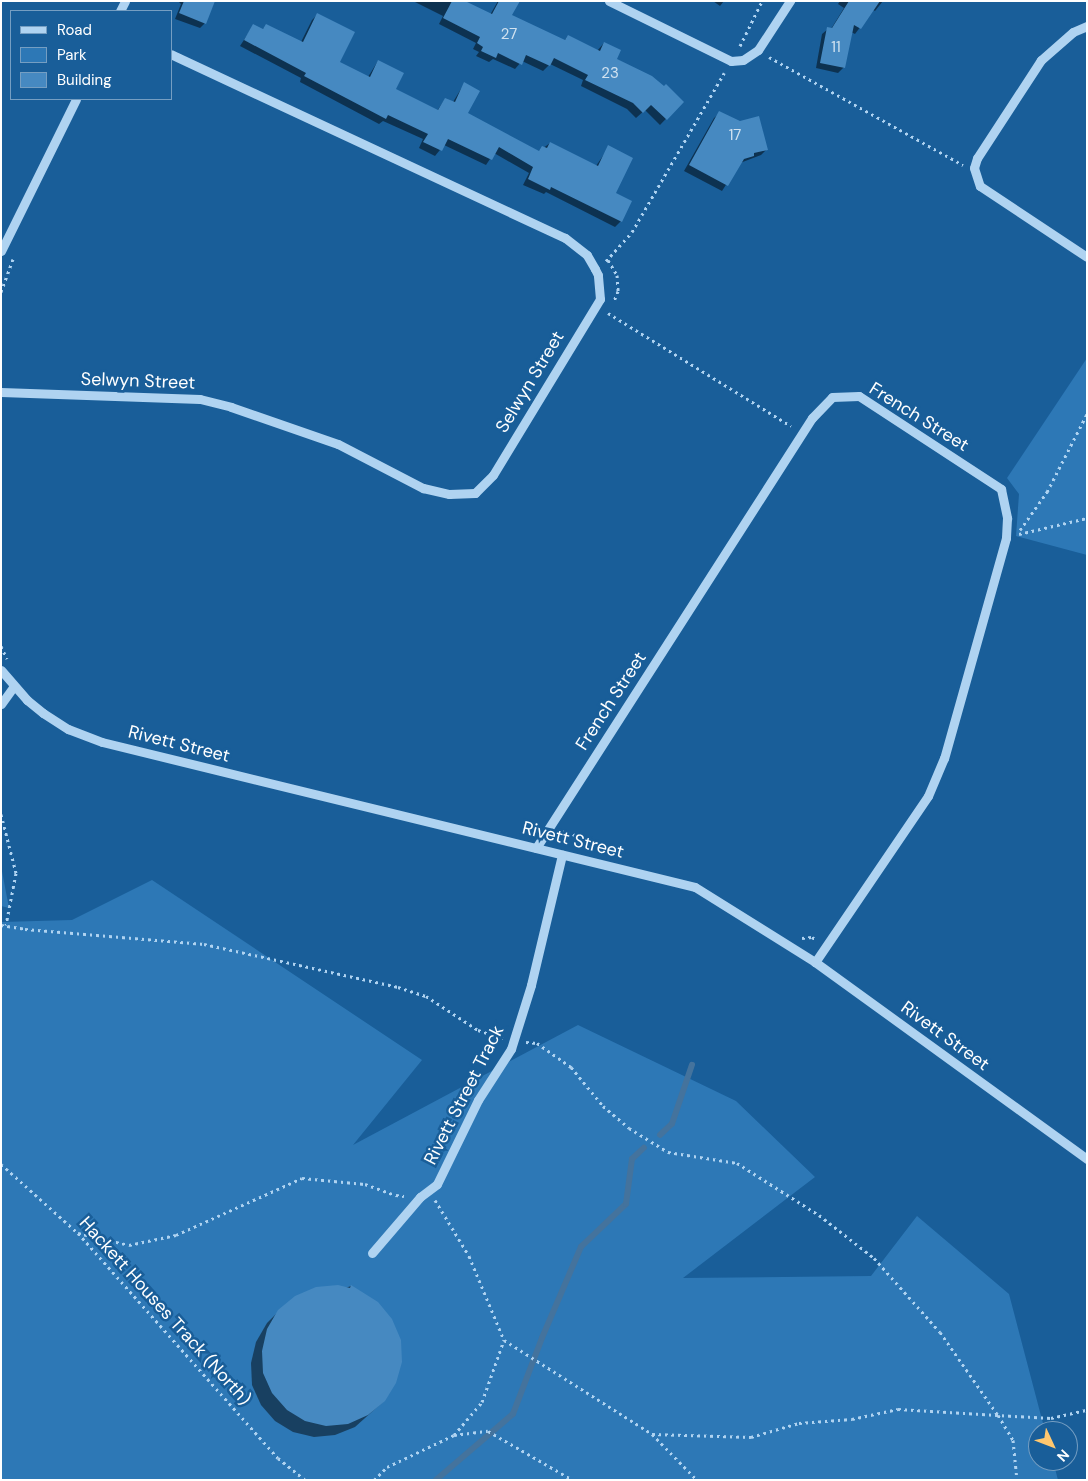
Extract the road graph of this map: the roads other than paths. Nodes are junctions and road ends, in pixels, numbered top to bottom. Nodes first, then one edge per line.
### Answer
1 (609, 1) edge
2 (790, 1) edge
3 (1087, 26) edge
4 (172, 54) edge
5 (75, 100) edge
6 (5, 231) edge
7 (1, 251) edge
8 (1087, 257) edge
9 (1, 392) edge
10 (1, 670) edge
11 (14, 686) junction
12 (1, 704) edge
13 (536, 848) junction
14 (562, 855) junction
15 (815, 962) junction
16 (1087, 1159) edge
17 (372, 1253) dead end

1 - 2 street
3 - 8 street
4 - 9 street, Selwyn Street
5 - 6 street
6 - 7 street
10 - 11 street, Rivett Street
11 - 12 street
11 - 13 street, Rivett Street
13 - 14 street, Rivett Street
13 - 15 street, French Street
14 - 15 street, Rivett Street
14 - 17 street, Rivett Street Track
15 - 16 street, Rivett Street

